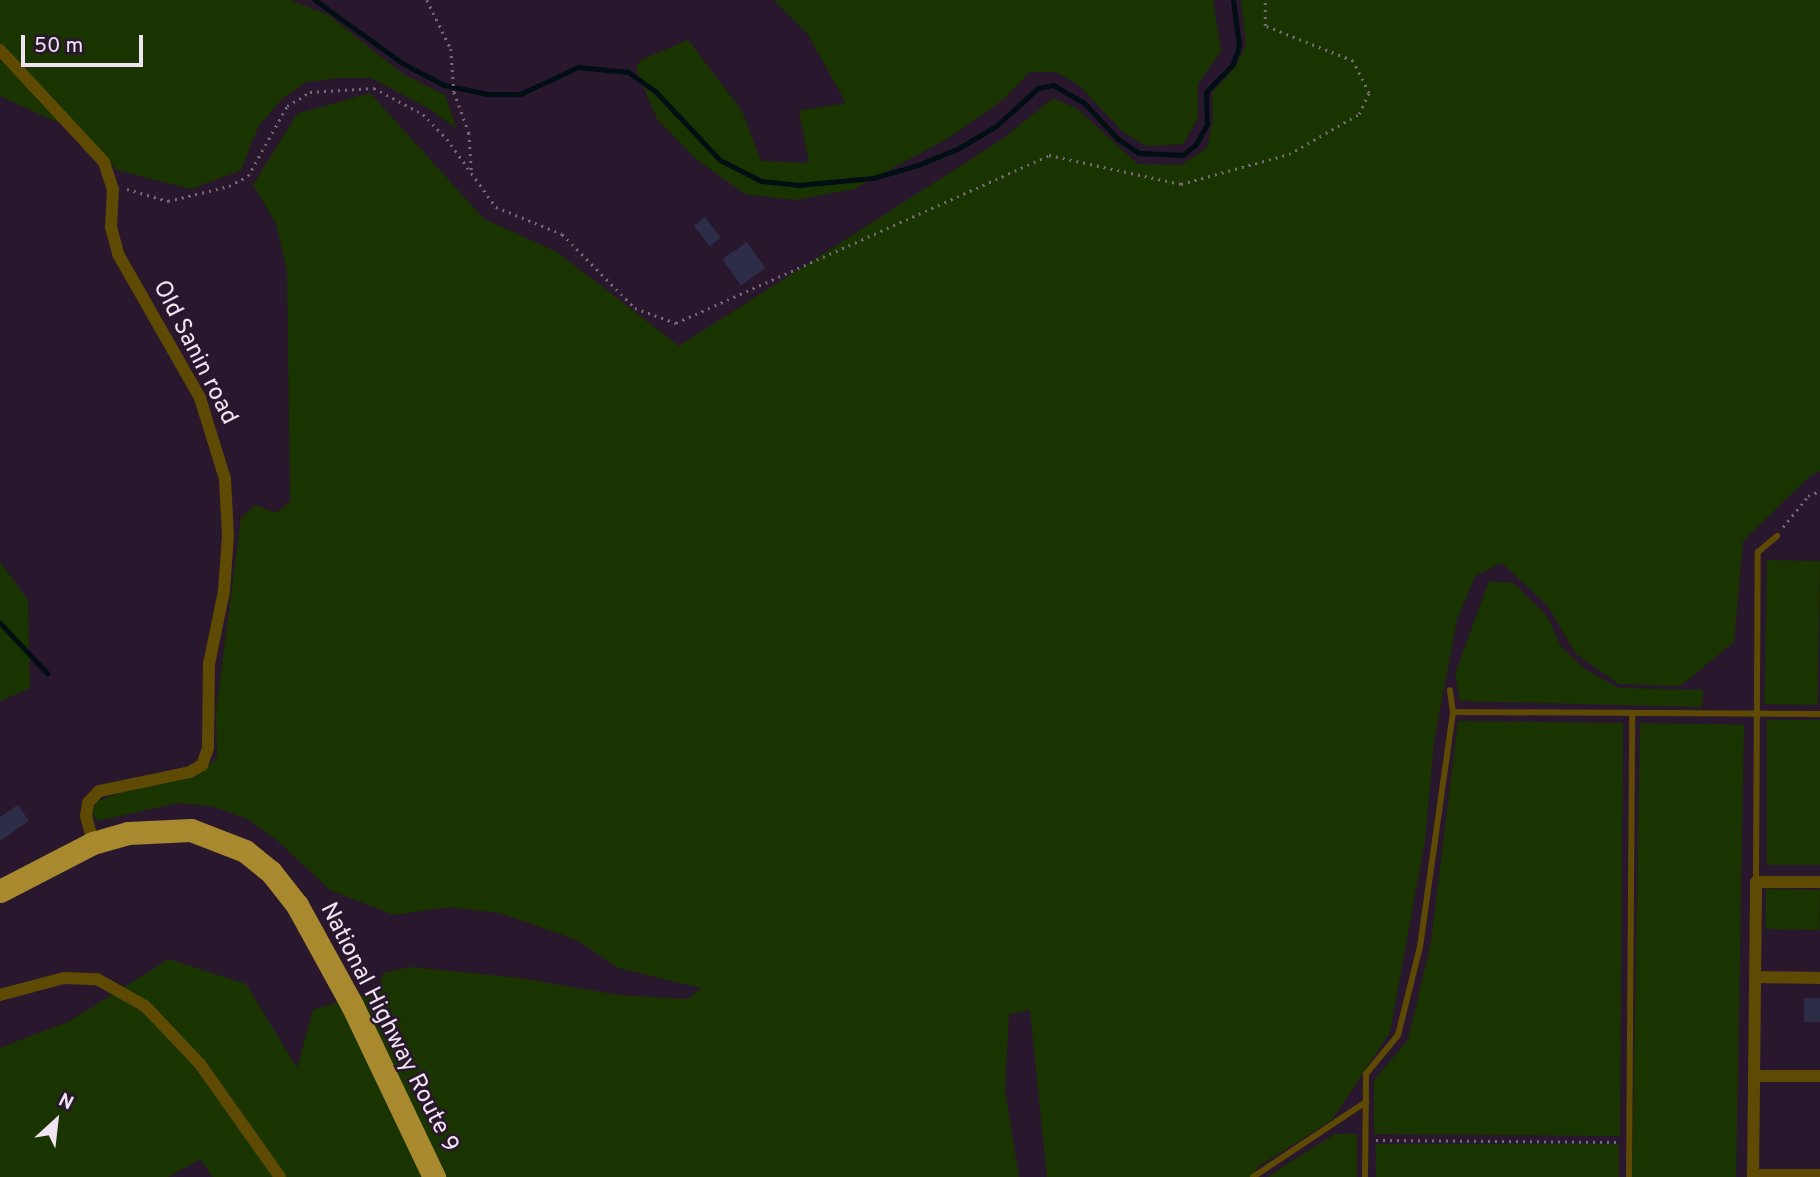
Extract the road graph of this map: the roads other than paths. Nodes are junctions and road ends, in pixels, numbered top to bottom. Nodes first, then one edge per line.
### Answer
1 (0, 50) edge
2 (1777, 536) road end
3 (1450, 690) dead end
4 (1453, 712) junction
5 (1632, 713) junction
6 (1757, 713) junction
7 (1820, 714) edge
8 (93, 844) junction
9 (1756, 882) junction
10 (1820, 882) edge
11 (0, 891) edge
12 (1755, 977) junction
13 (1820, 978) edge
14 (0, 995) edge
15 (1754, 1076) junction
16 (1820, 1076) edge
17 (1366, 1102) junction
18 (1820, 1175) edge
19 (1753, 1176) edge
20 (280, 1177) edge
21 (434, 1177) edge
22 (1253, 1177) edge
23 (1365, 1177) edge
24 (1629, 1177) edge

1 - 8 street, Old Sanin road
2 - 6 lane
3 - 4 lane
4 - 5 lane
4 - 17 lane
5 - 6 lane
5 - 24 lane
6 - 7 lane
6 - 9 lane
8 - 11 highway, National Highway Route 9
8 - 21 highway, National Highway Route 9
9 - 10 street
9 - 12 street
12 - 13 street
12 - 15 street
14 - 20 street
15 - 16 street
15 - 19 street
17 - 22 lane
17 - 23 lane
18 - 19 street

